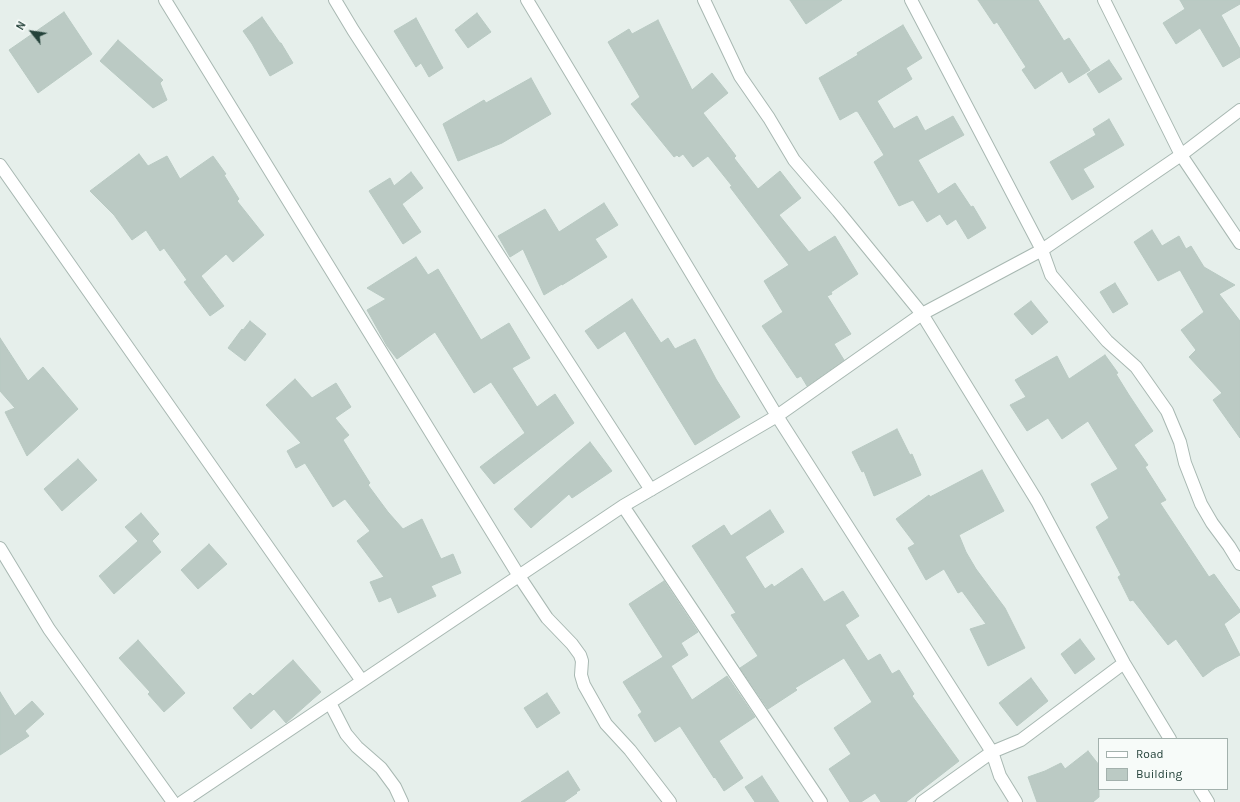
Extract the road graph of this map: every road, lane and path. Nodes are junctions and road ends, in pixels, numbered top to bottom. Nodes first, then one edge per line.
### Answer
1 (165, 0) edge
2 (335, 0) edge
3 (527, 0) edge
4 (704, 0) edge
5 (911, 0) edge
6 (1104, 0) edge
7 (1240, 110) edge
8 (1181, 155) junction
9 (0, 165) edge
10 (1240, 243) edge
11 (1042, 250) junction
12 (922, 314) junction
13 (777, 416) junction
14 (651, 490) junction
15 (623, 506) junction
16 (0, 548) edge
17 (1240, 564) edge
18 (519, 576) junction
19 (1124, 663) junction
20 (362, 681) junction
21 (330, 703) junction
22 (1169, 738) edge
23 (992, 752) junction
24 (1201, 790) edge
25 (173, 802) edge
26 (182, 802) edge
27 (402, 802) edge
28 (670, 802) edge
29 (821, 802) edge
30 (922, 802) edge
31 (1016, 802) edge
32 (1208, 802) edge

1 - 18 street
2 - 14 street
3 - 13 street
4 - 12 street
5 - 11 street
6 - 8 street
7 - 8 street
8 - 10 street
8 - 11 street
9 - 20 street
11 - 12 street
11 - 17 street
12 - 13 street
12 - 19 street
13 - 14 street
13 - 23 street
14 - 15 street
15 - 18 street
15 - 29 street
16 - 25 street
18 - 20 street
18 - 28 street
19 - 22 street
19 - 23 street
20 - 21 street
21 - 26 street
21 - 27 street
23 - 30 street
23 - 31 street
24 - 32 street

